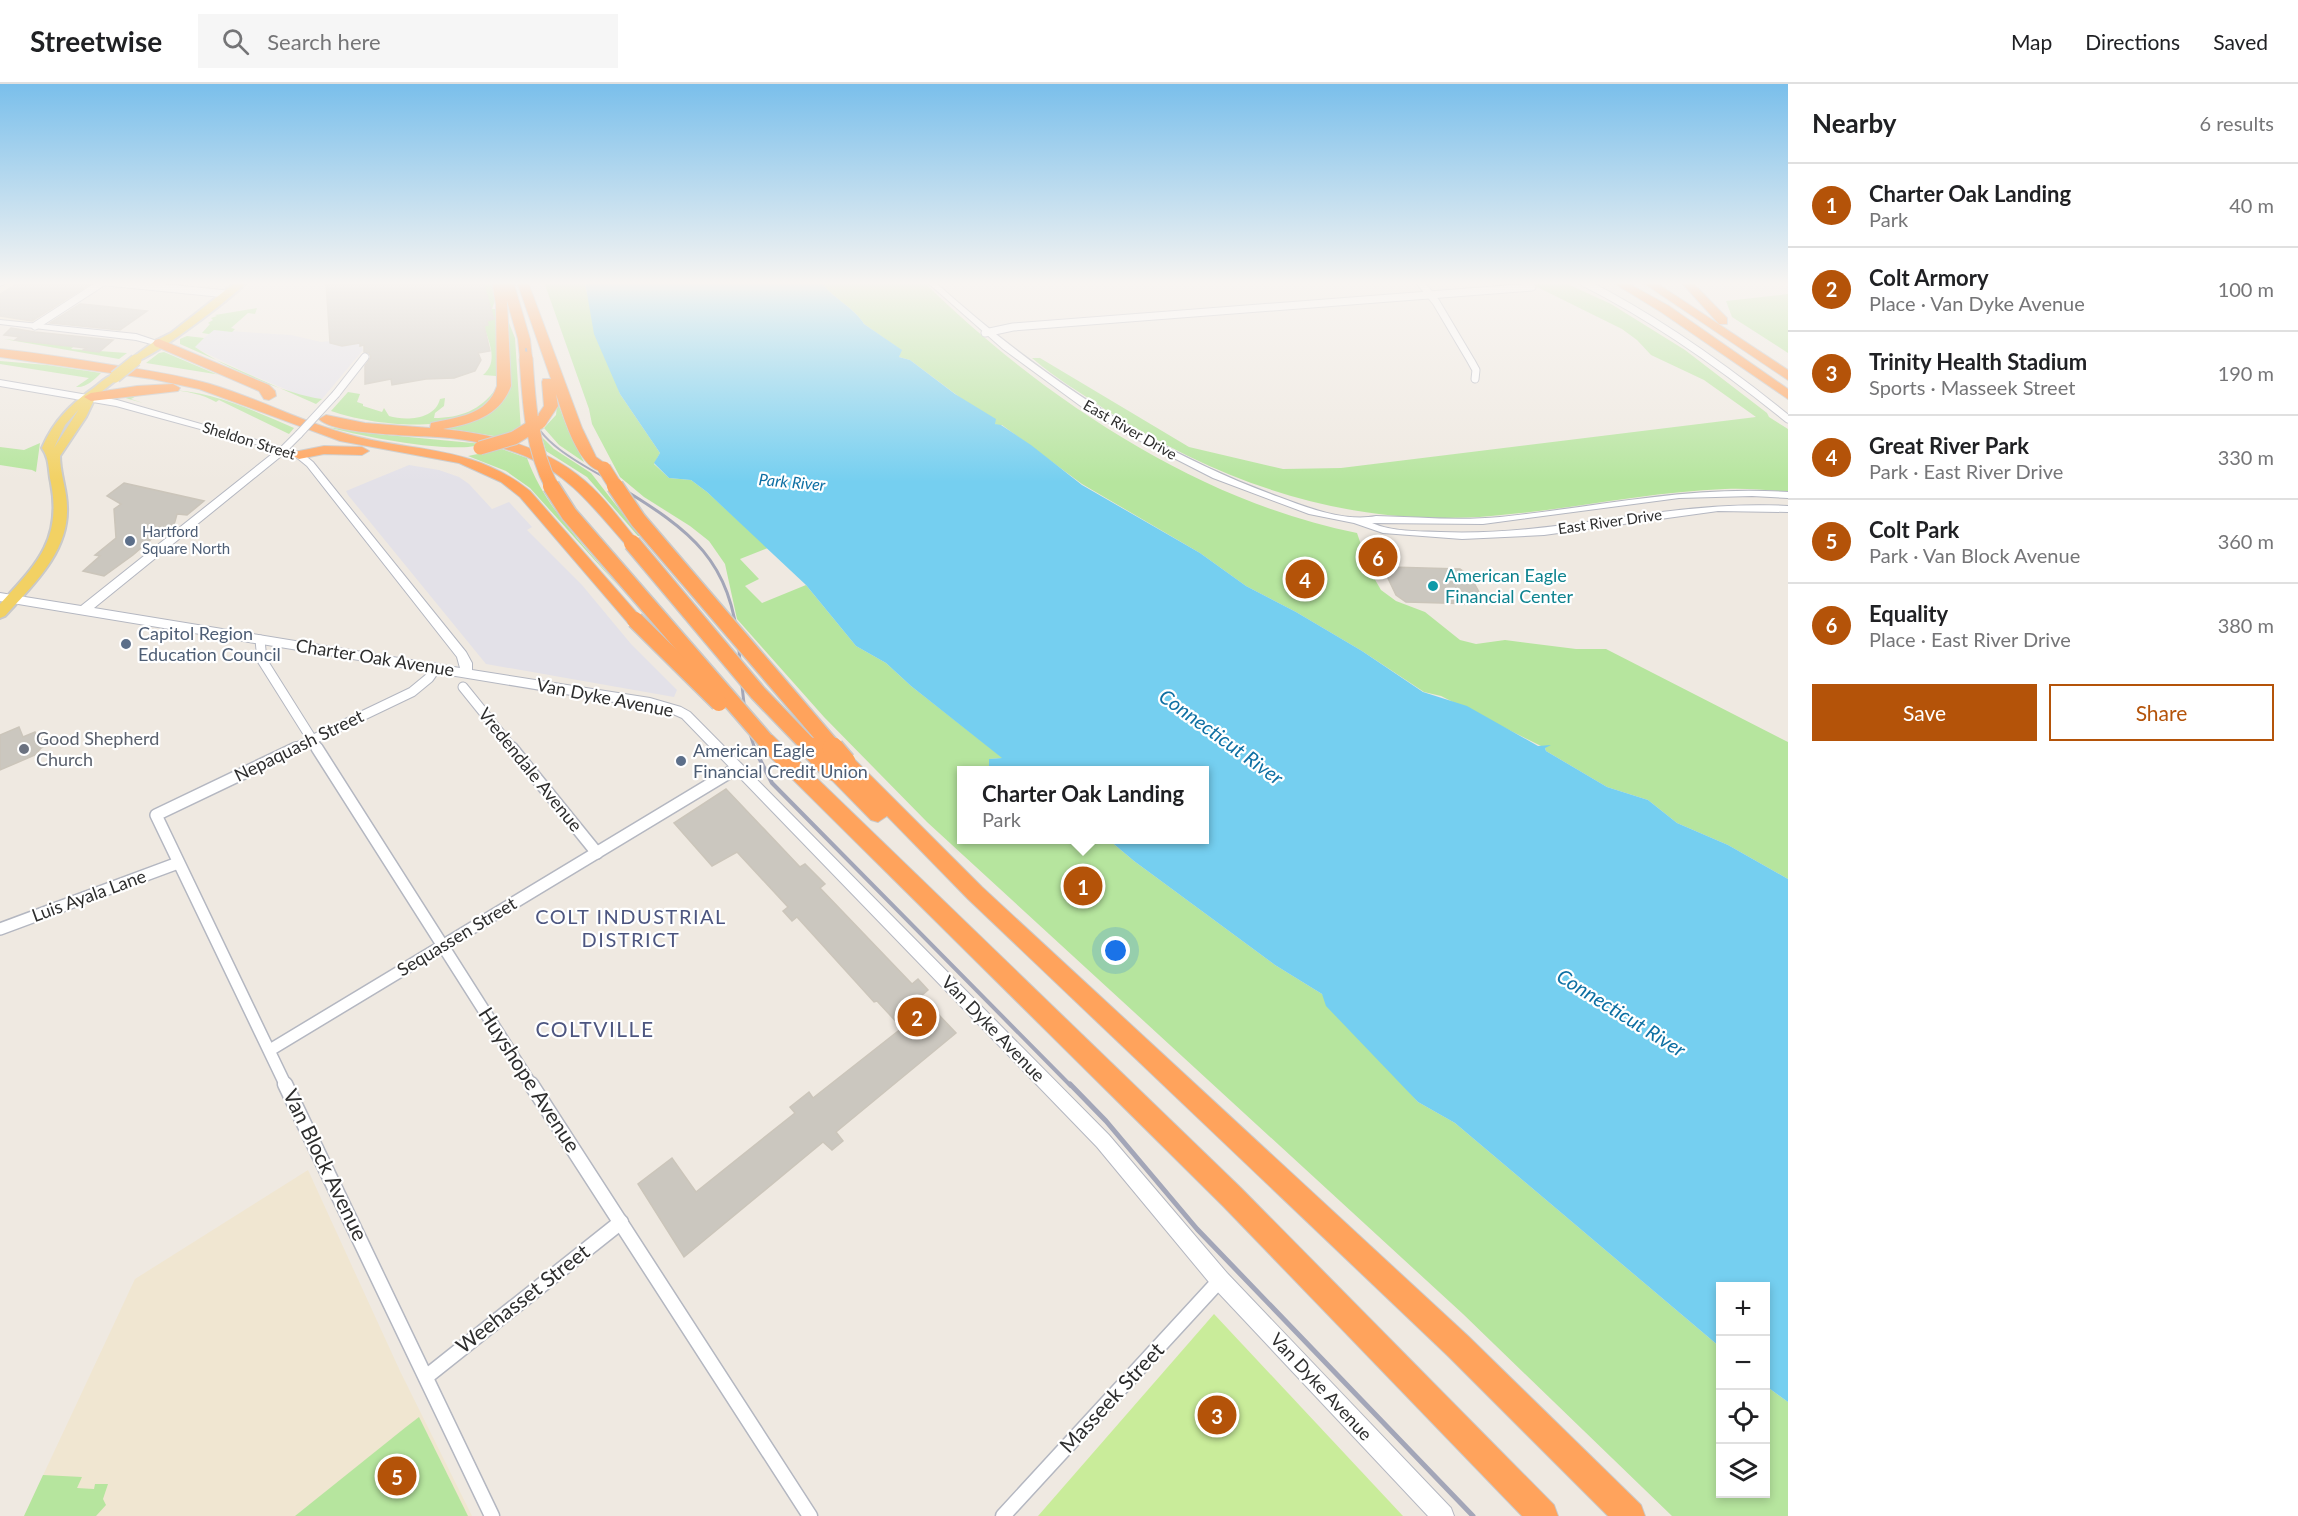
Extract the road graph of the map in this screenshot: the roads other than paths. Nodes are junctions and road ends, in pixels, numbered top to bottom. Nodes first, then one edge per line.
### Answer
1 (7, 349) edge
2 (41, 349) edge
3 (151, 349) edge
4 (173, 349) edge
5 (503, 349) edge
6 (525, 349) edge
7 (544, 349) edge
8 (547, 349) edge
9 (555, 349) edge
10 (1007, 349) edge
11 (1464, 349) edge
12 (1694, 349) edge
13 (1721, 349) edge
14 (1749, 349) edge
15 (1757, 349) edge
16 (0, 353) edge
17 (64, 356) junction
18 (364, 357) dead end
19 (0, 359) edge
20 (94, 366) junction
21 (1788, 375) edge
22 (1475, 379) dead end
23 (0, 382) edge
24 (1788, 395) edge
25 (268, 396) junction
26 (91, 397) junction
27 (240, 398) junction
28 (1788, 419) edge
29 (580, 427) junction
30 (371, 428) junction
31 (354, 440) junction
32 (284, 449) junction
33 (299, 455) junction
34 (518, 488) junction
35 (1788, 495) edge
36 (1671, 498) junction
37 (1788, 509) edge
38 (1689, 512) junction
39 (1489, 521) junction
40 (1362, 522) junction
41 (1499, 535) junction
42 (6, 598) edge
43 (83, 611) junction
44 (0, 613) edge
45 (261, 640) junction
46 (436, 668) junction
47 (465, 679) junction
48 (312, 739) junction
49 (765, 740) junction
50 (839, 766) junction
51 (737, 768) junction
52 (156, 815) joint
53 (597, 853) junction
54 (178, 863) junction
55 (0, 929) edge
56 (442, 946) junction
57 (270, 1050) junction
58 (621, 1222) junction
59 (1220, 1281) junction
60 (426, 1377) junction
61 (492, 1516) edge
62 (810, 1516) edge
63 (1003, 1516) edge
64 (1443, 1516) edge
65 (1543, 1516) edge
66 (1630, 1516) edge

1 - 17 highway
2 - 17 highway
3 - 26 main road, bridge
4 - 25 highway
5 - 30 highway
6 - 49 highway, bridge
7 - 31 highway, bridge
8 - 29 highway
9 - 29 highway
10 - 40 street, East River Drive
11 - 22 street
12 - 28 street
13 - 24 highway
14 - 21 highway
15 - 21 highway
16 - 20 highway
17 - 25 highway
18 - 32 street, bridge
19 - 20 highway
20 - 27 highway
23 - 26 street, Sheldon Street
25 - 30 highway
26 - 27 highway
26 - 32 street, Sheldon Street
26 - 42 main road
27 - 31 highway
29 - 50 highway, bridge
30 - 50 highway, bridge
31 - 34 highway
32 - 33 street, Sheldon Street
32 - 43 street
33 - 34 highway
33 - 47 street, Sheldon Street
34 - 49 highway, bridge
35 - 36 street, East River Drive
36 - 38 street
36 - 39 street, East River Drive
37 - 38 street, East River Drive
38 - 41 street, East River Drive
39 - 40 street, East River Drive
39 - 41 street
40 - 41 street, East River Drive
42 - 43 street, Charter Oak Avenue
42 - 44 main road
43 - 45 street, Charter Oak Avenue
45 - 46 street, Charter Oak Avenue
45 - 48 street, Huyshope Avenue
46 - 47 street, Charter Oak Avenue
46 - 48 street, Nepaquash Street
47 - 51 street, Van Dyke Avenue
47 - 53 street, Vredendale Avenue
48 - 52 street, Nepaquash Street
48 - 56 street, Huyshope Avenue
49 - 65 highway
50 - 66 highway
51 - 53 street, Sequassen Street
51 - 59 street, Van Dyke Avenue
52 - 54 street, Van Block Avenue
53 - 56 street, Sequassen Street
54 - 55 street, Luis Ayala Lane
54 - 57 street, Van Block Avenue
56 - 57 street, Sequassen Street
56 - 58 street, Huyshope Avenue
57 - 60 street, Van Block Avenue
58 - 60 street, Weehasset Street
58 - 62 street, Huyshope Avenue
59 - 63 street, Masseek Street
59 - 64 street, Van Dyke Avenue
60 - 61 street, Van Block Avenue

